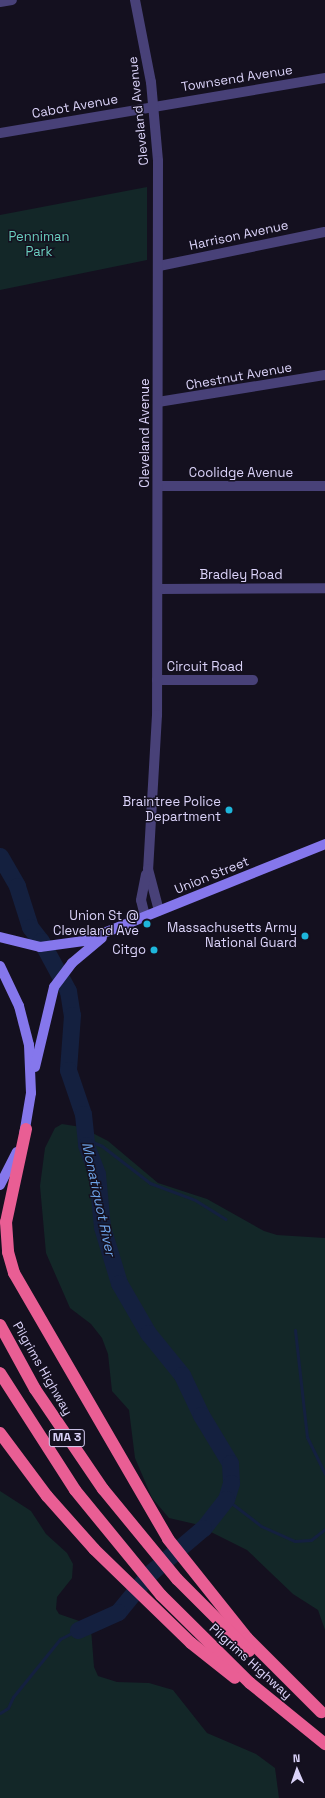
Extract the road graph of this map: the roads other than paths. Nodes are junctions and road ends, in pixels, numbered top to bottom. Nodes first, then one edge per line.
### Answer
1 (12, 0) edge
2 (135, 0) edge
3 (0, 2) edge
4 (325, 78) edge
5 (154, 106) junction
6 (0, 133) edge
7 (325, 232) edge
8 (159, 266) junction
9 (325, 375) edge
10 (158, 402) junction
11 (158, 486) junction
12 (325, 486) edge
13 (325, 588) edge
14 (158, 589) junction
15 (157, 680) junction
16 (254, 680) dead end
17 (325, 844) edge
18 (148, 869) junction
19 (159, 911) junction
20 (145, 916) junction
21 (109, 932) junction
22 (0, 937) edge
23 (0, 966) edge
24 (31, 1093) junction
25 (26, 1128) junction
26 (0, 1185) edge
27 (0, 1325) edge
28 (0, 1373) edge
29 (0, 1433) edge
30 (323, 1714) edge
31 (321, 1741) edge

1 - 3 street
2 - 5 street, Cleveland Avenue
4 - 5 street, Townsend Avenue
5 - 6 street, Cabot Avenue
5 - 8 street, Cleveland Avenue
7 - 8 street, Harrison Avenue
8 - 10 street, Cleveland Avenue
9 - 10 street, Chestnut Avenue
10 - 11 street, Cleveland Avenue
11 - 12 street, Coolidge Avenue
11 - 14 street, Cleveland Avenue
13 - 14 street, Bradley Road
14 - 15 street, Cleveland Avenue
15 - 16 street, Circuit Road
15 - 18 street, Cleveland Avenue
17 - 19 main road, Union Street
18 - 19 street, Cleveland Avenue
18 - 20 street, Cleveland Avenue
19 - 20 main road, Union Street
20 - 21 main road, Union Street
21 - 22 main road, Union Street
21 - 24 main road, Union Street
23 - 24 main road
24 - 25 main road
25 - 26 main road
25 - 30 highway
27 - 30 highway, Pilgrims Highway / MA 3
28 - 31 highway, Pilgrims Highway / MA 3
29 - 31 highway

